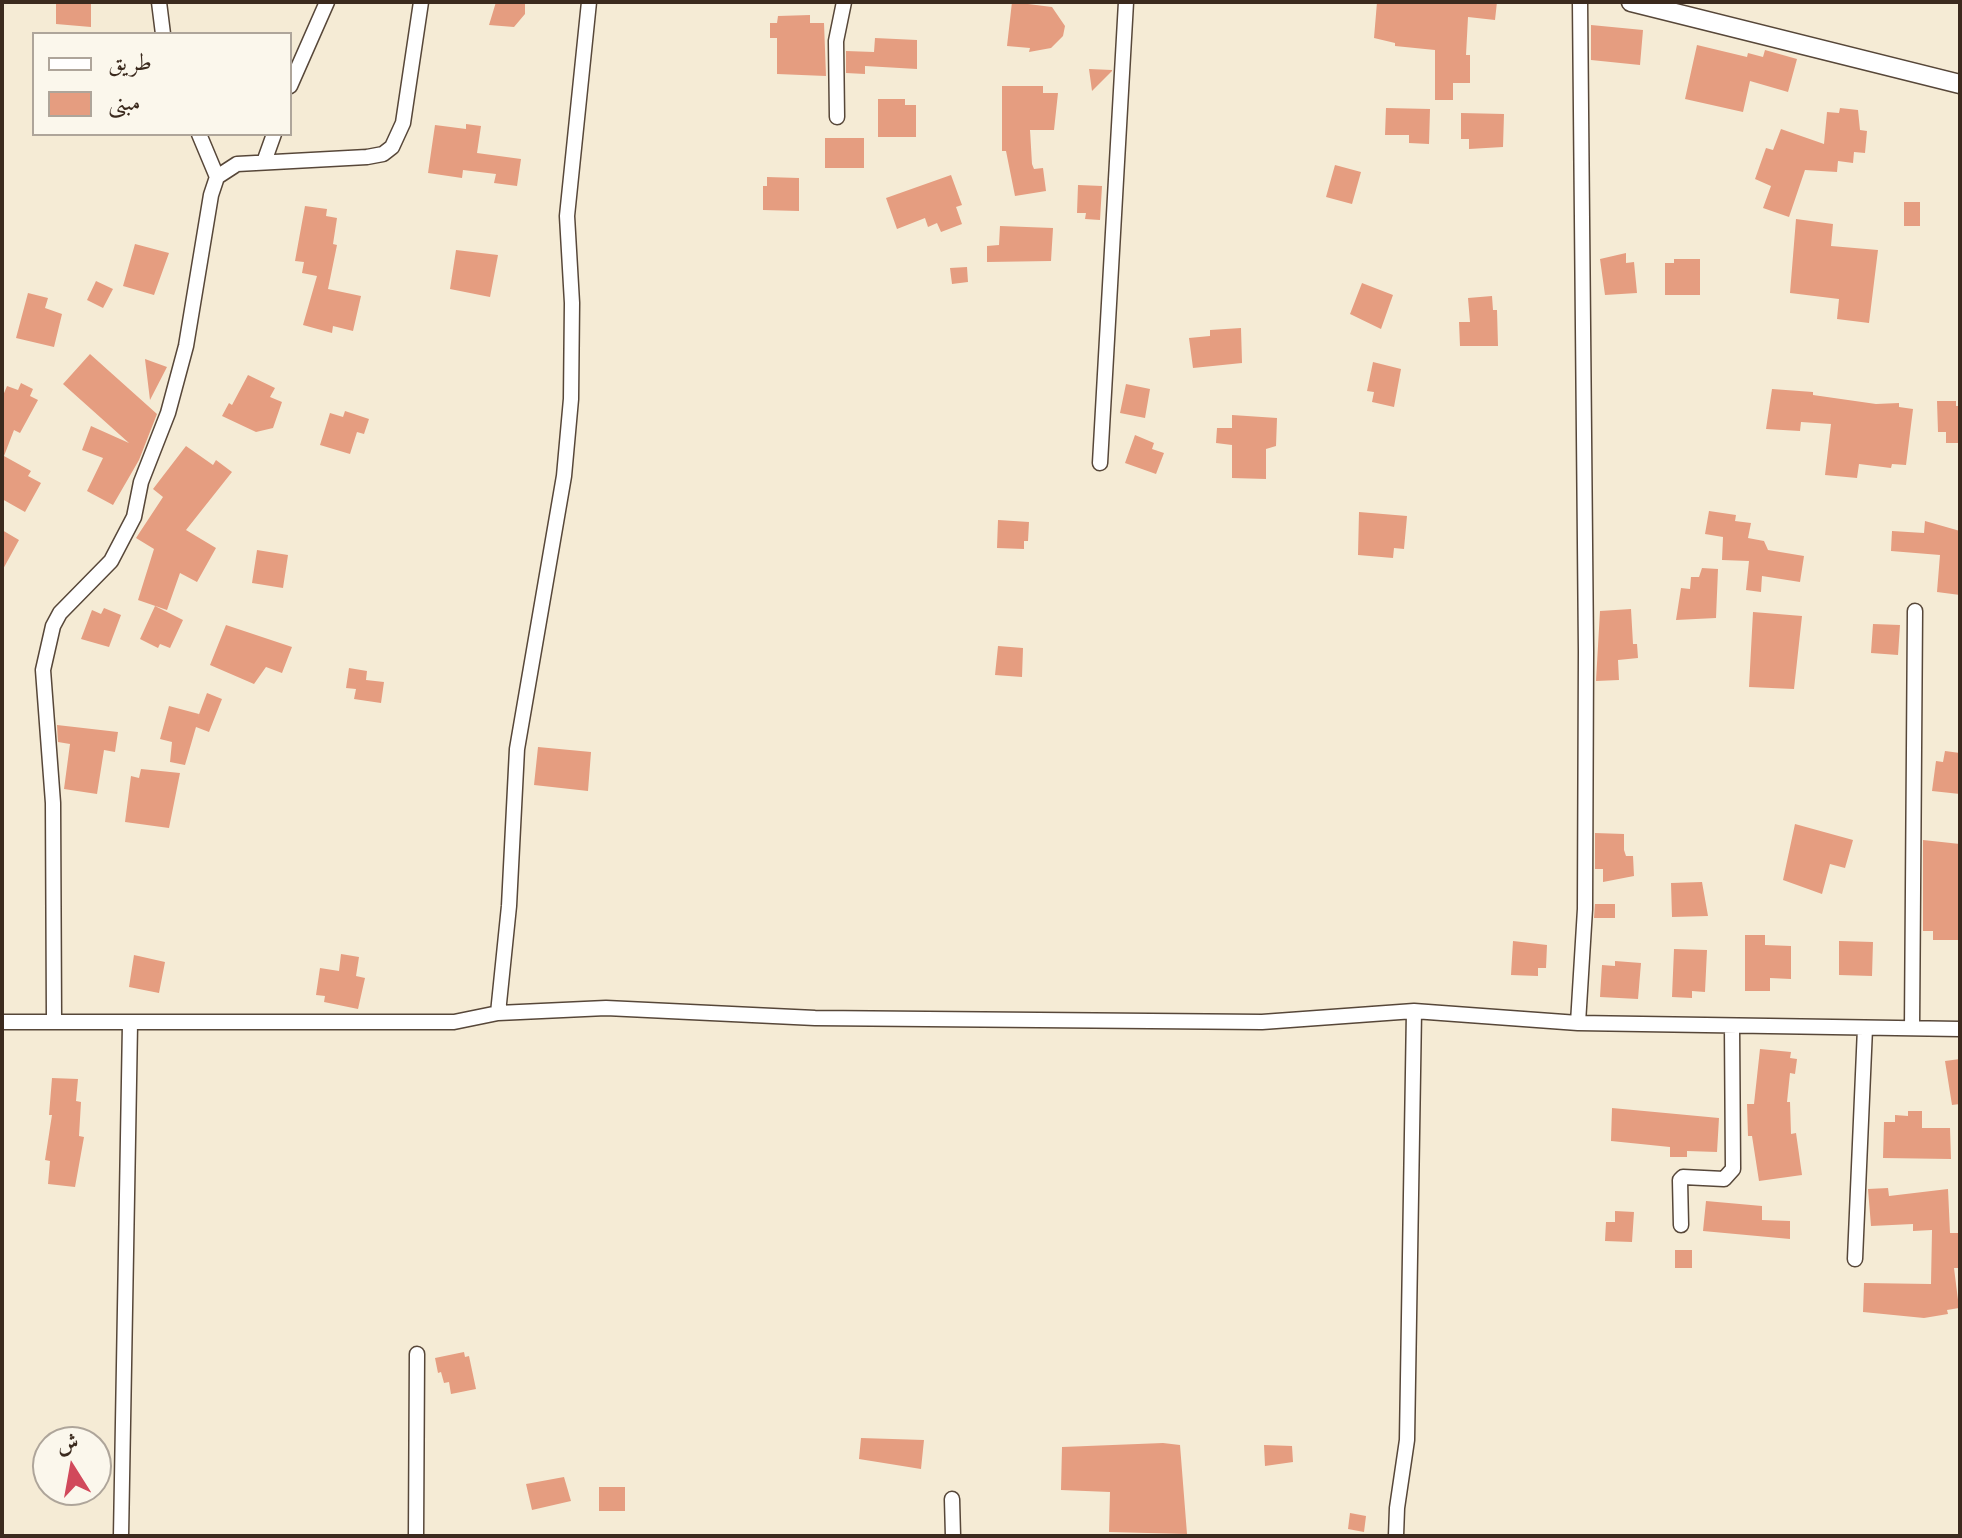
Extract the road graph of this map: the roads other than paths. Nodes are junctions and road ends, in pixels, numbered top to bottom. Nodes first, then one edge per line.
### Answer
1 (159, 2) edge
2 (327, 2) edge
3 (421, 2) edge
4 (589, 2) edge
5 (844, 2) edge
6 (1126, 2) edge
7 (1580, 2) edge
8 (1634, 2) edge
9 (163, 32) edge
10 (292, 81) edge
11 (1960, 84) edge
12 (837, 117) dead end
13 (200, 136) edge
14 (273, 136) edge
15 (264, 162) junction
16 (217, 177) junction
17 (1100, 463) dead end
18 (1915, 611) dead end
19 (1414, 1011) junction
20 (498, 1013) junction
21 (54, 1020) junction
22 (2, 1022) edge
23 (1578, 1023) junction
24 (130, 1024) junction
25 (1732, 1026) junction
26 (1865, 1028) junction
27 (1912, 1028) junction
28 (1960, 1029) edge
29 (1681, 1225) dead end
30 (1855, 1259) dead end
31 (417, 1354) dead end
32 (952, 1499) dead end
33 (121, 1536) edge
34 (416, 1536) edge
35 (953, 1536) edge
36 (1396, 1536) edge

1 - 9 street
2 - 10 street
3 - 15 street
4 - 20 street
5 - 12 street
6 - 17 street
7 - 23 street
8 - 11 street
13 - 16 street
14 - 15 street
15 - 16 street
16 - 21 street
18 - 27 street
19 - 20 street
19 - 23 street
19 - 36 street
20 - 24 street
21 - 22 street
21 - 24 street
23 - 25 street
24 - 33 street
25 - 26 street
25 - 29 street
26 - 27 street
26 - 30 street
27 - 28 street
31 - 34 street
32 - 35 street

